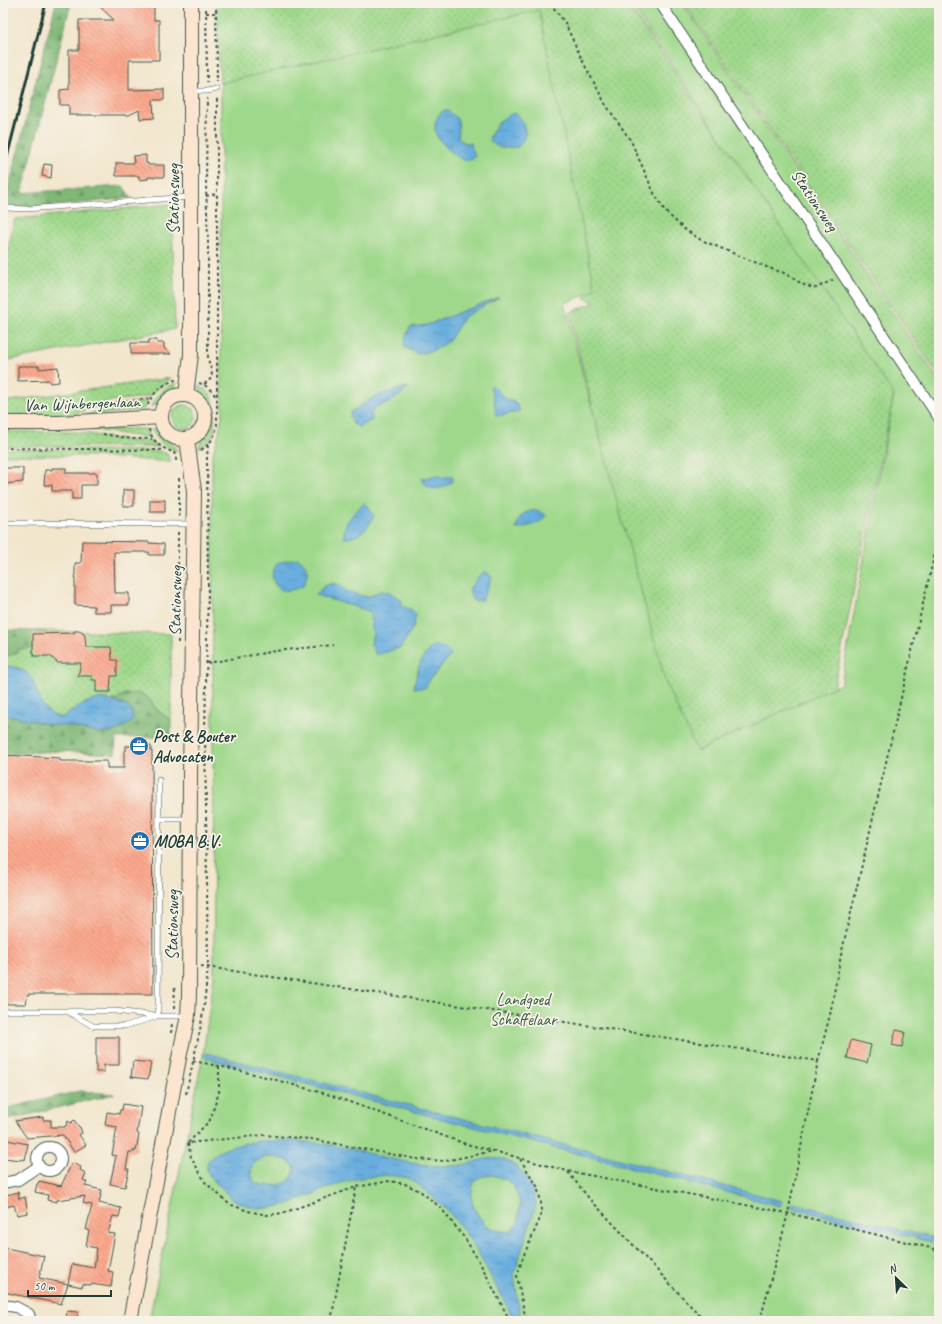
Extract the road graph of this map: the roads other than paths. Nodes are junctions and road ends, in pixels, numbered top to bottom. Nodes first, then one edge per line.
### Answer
1 (191, 3) edge
2 (660, 3) edge
3 (217, 90) road end
4 (191, 91) junction
5 (191, 197) junction
6 (7, 208) dead end
7 (186, 395) junction
8 (161, 417) junction
9 (939, 418) edge
10 (3, 423) edge
11 (187, 439) junction
12 (3, 523) edge
13 (194, 524) junction
14 (159, 780) dead end
15 (159, 819) junction
16 (190, 819) junction
17 (3, 1011) edge
18 (67, 1011) junction
19 (158, 1016) junction
20 (188, 1016) junction
21 (39, 1166) dead end
22 (3, 1183) edge
23 (3, 1305) edge
24 (31, 1321) edge
25 (130, 1321) edge

1 - 4 main road, Stationsweg
2 - 9 street, Stationsweg
3 - 4 lane
4 - 5 main road, Stationsweg
5 - 6 lane
5 - 7 main road, Stationsweg
7 - 8 main road
7 - 11 main road
8 - 10 main road, Van Wijnbergenlaan
8 - 11 main road
11 - 13 main road, Stationsweg
12 - 13 lane
13 - 16 main road, Stationsweg
14 - 15 lane
15 - 16 lane
15 - 19 lane
16 - 20 main road, Stationsweg
17 - 18 lane
18 - 19 lane
18 - 19 lane
19 - 20 lane
20 - 25 main road, Stationsweg
21 - 22 street
23 - 24 street

